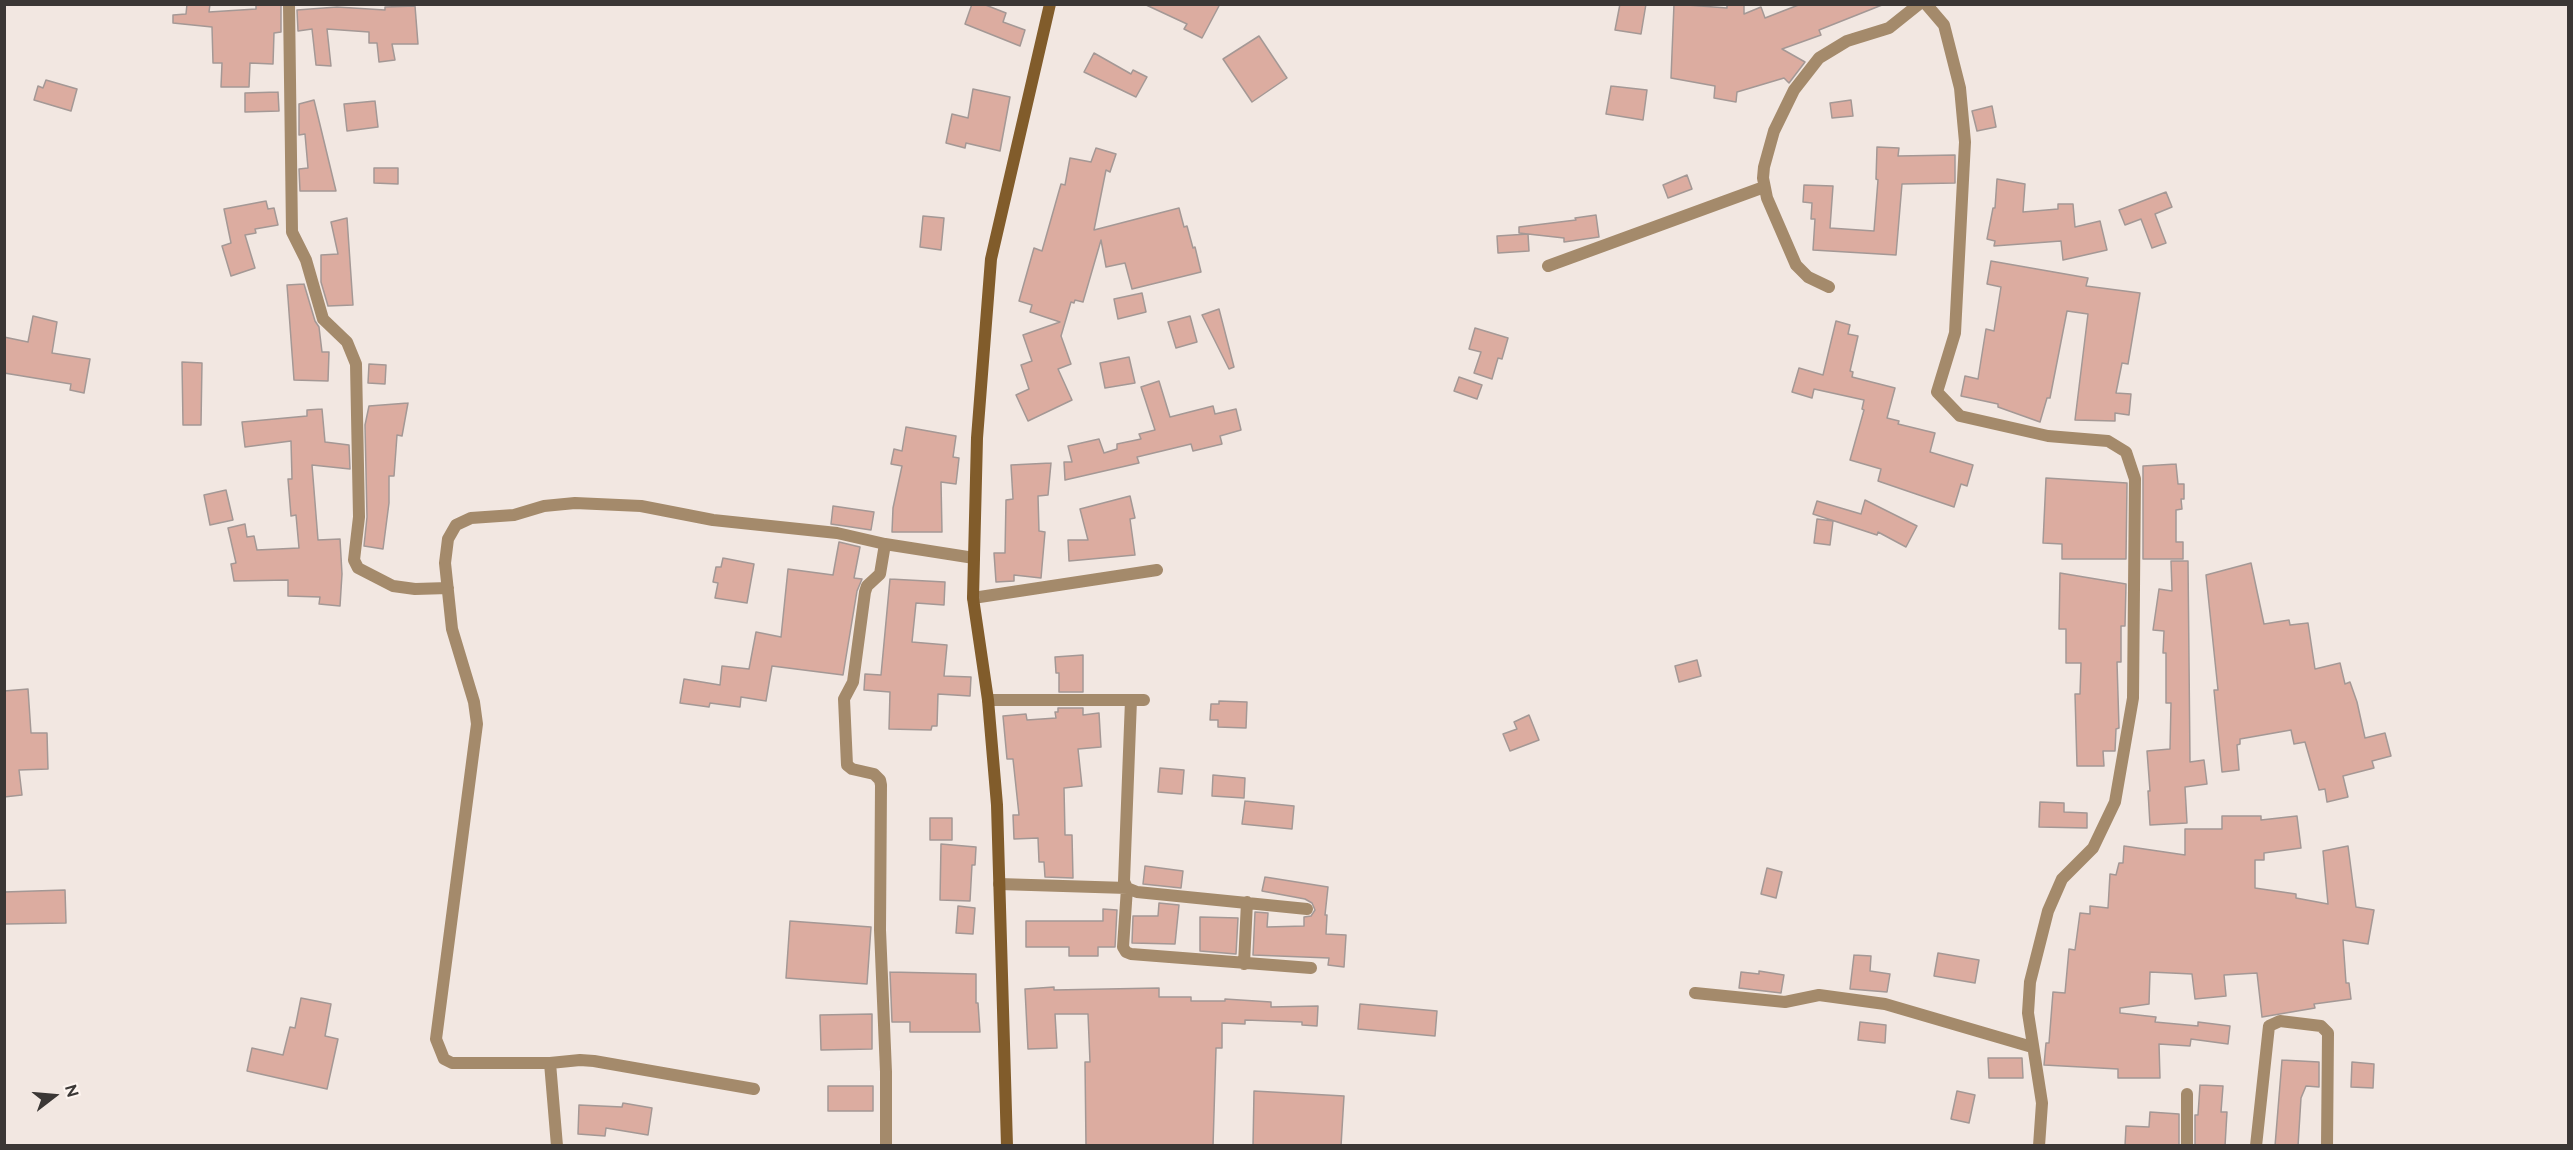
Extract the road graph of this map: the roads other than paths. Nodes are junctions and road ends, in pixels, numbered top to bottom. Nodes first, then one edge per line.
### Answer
1 (289, 4) edge
2 (1050, 4) edge
3 (1919, 4) edge
4 (1926, 4) edge
5 (1764, 187) junction
6 (1548, 266) dead end
7 (1829, 288) dead end
8 (885, 544) junction
9 (974, 558) junction
10 (1157, 570) dead end
11 (445, 588) junction
12 (973, 598) junction
13 (988, 700) junction
14 (999, 885) junction
15 (1127, 888) junction
16 (1247, 902) junction
17 (1307, 909) dead end
18 (1244, 964) junction
19 (1311, 968) dead end
20 (1695, 993) dead end
21 (2032, 1047) junction
22 (550, 1063) junction
23 (754, 1089) dead end
24 (2187, 1094) dead end
25 (557, 1146) edge
26 (886, 1146) edge
27 (1007, 1146) edge
28 (2039, 1146) edge
29 (2187, 1146) edge
30 (2256, 1146) edge
31 (2327, 1146) edge

1 - 11 street
2 - 9 main road
3 - 5 street
4 - 21 street
5 - 6 street
5 - 7 street
8 - 9 street
8 - 11 street
8 - 26 street
9 - 12 main road
10 - 12 street
11 - 22 street
12 - 13 main road
13 - 14 main road
13 - 15 street
14 - 15 street
14 - 27 main road
15 - 16 street
15 - 18 street
16 - 17 street
16 - 18 street
18 - 19 street
20 - 21 street
21 - 28 street
22 - 23 street
22 - 25 street
24 - 29 street
30 - 31 street

